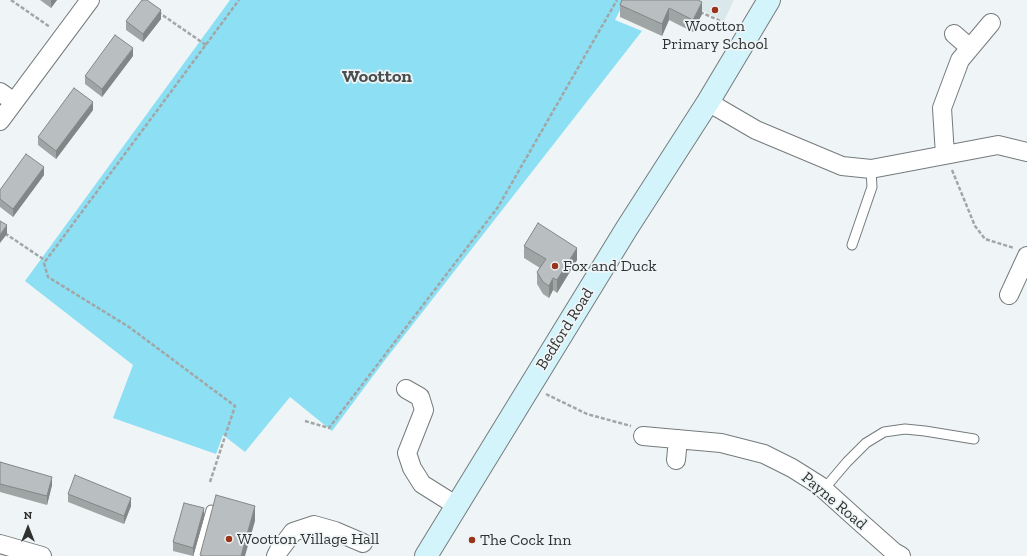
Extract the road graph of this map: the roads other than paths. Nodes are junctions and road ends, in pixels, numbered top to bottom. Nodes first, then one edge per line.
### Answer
1 (90, 0) edge
2 (769, 0) edge
3 (990, 23) dead end
4 (954, 34) dead end
5 (970, 48) junction
6 (7, 97) edge
7 (708, 102) junction
8 (0, 121) edge
9 (1027, 152) edge
10 (945, 155) junction
11 (871, 169) junction
12 (852, 245) dead end
13 (1021, 252) edge
14 (1009, 295) dead end
15 (406, 389) dead end
16 (643, 436) road end
17 (678, 439) junction
18 (974, 439) dead end
19 (676, 460) dead end
20 (824, 489) junction
21 (458, 506) junction
22 (211, 510) edge
23 (362, 543) dead end
24 (0, 544) edge
25 (42, 556) edge
26 (198, 556) edge
27 (276, 556) edge
28 (426, 556) edge
29 (901, 556) edge

1 - 6 street
2 - 7 street, Bedford Road
3 - 5 street
4 - 5 street
5 - 10 street
6 - 8 street
7 - 11 street
7 - 21 street, Bedford Road
9 - 10 street
10 - 11 street
11 - 12 lane
13 - 14 street
15 - 21 street
16 - 17 street, Payne Road
17 - 19 street
17 - 20 street, Payne Road
18 - 20 lane
20 - 29 street, Payne Road
21 - 28 street, Bedford Road
22 - 26 lane
23 - 27 street
24 - 25 street

